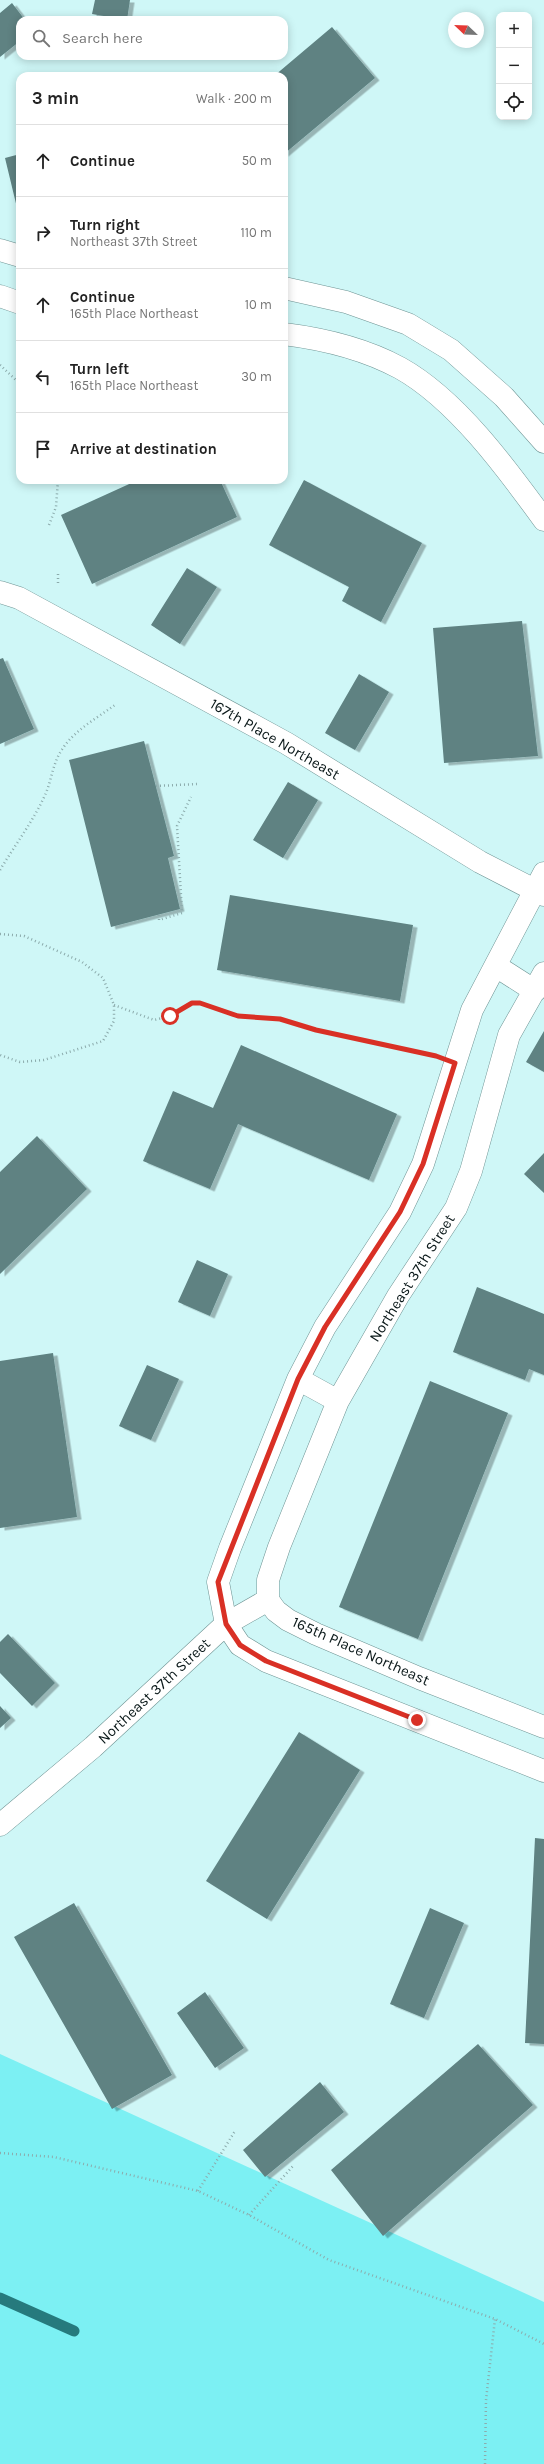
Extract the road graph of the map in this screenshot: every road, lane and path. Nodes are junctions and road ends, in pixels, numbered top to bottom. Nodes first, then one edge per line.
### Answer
1 (0, 250) edge
2 (16, 255) edge
3 (288, 289) edge
4 (0, 296) edge
5 (16, 302) edge
6 (288, 334) edge
7 (0, 365) edge
8 (16, 380) edge
9 (544, 442) edge
10 (58, 484) edge
11 (544, 520) edge
12 (49, 525) dead end
13 (0, 592) edge
14 (115, 705) dead end
15 (198, 784) dead end
16 (156, 786) dead end
17 (191, 797) dead end
18 (0, 870) edge
19 (541, 886) edge
20 (159, 915) dead end
21 (0, 934) edge
22 (496, 966) junction
23 (540, 982) edge
24 (114, 1005) junction
25 (0, 1055) edge
26 (455, 1063) junction
27 (298, 1379) junction
28 (338, 1401) junction
29 (268, 1590) junction
30 (226, 1624) junction
31 (544, 1727) edge
32 (544, 1771) edge
33 (0, 1825) edge
34 (235, 2131) dead end
35 (0, 2154) edge
36 (293, 2166) dead end
37 (198, 2191) junction
38 (249, 2214) junction
39 (495, 2319) junction
40 (544, 2344) edge
41 (485, 2464) edge

1 - 2 street
3 - 9 street
4 - 5 street
6 - 11 street
7 - 8 path
10 - 12 path
13 - 19 street, 167th Place Northeast
14 - 18 path
15 - 16 path
17 - 20 path
19 - 22 street
21 - 24 path
22 - 23 street
22 - 26 street
23 - 28 street, Northeast 37th Street
24 - 25 path
24 - 26 path
26 - 27 street
27 - 28 street
27 - 30 street
28 - 29 street, Northeast 37th Street
29 - 30 street
29 - 31 street, 165th Place Northeast
30 - 32 street
30 - 33 street, Northeast 37th Street
34 - 37 path
35 - 37 path
36 - 38 path
37 - 38 path
38 - 39 path
39 - 40 path
39 - 41 path

